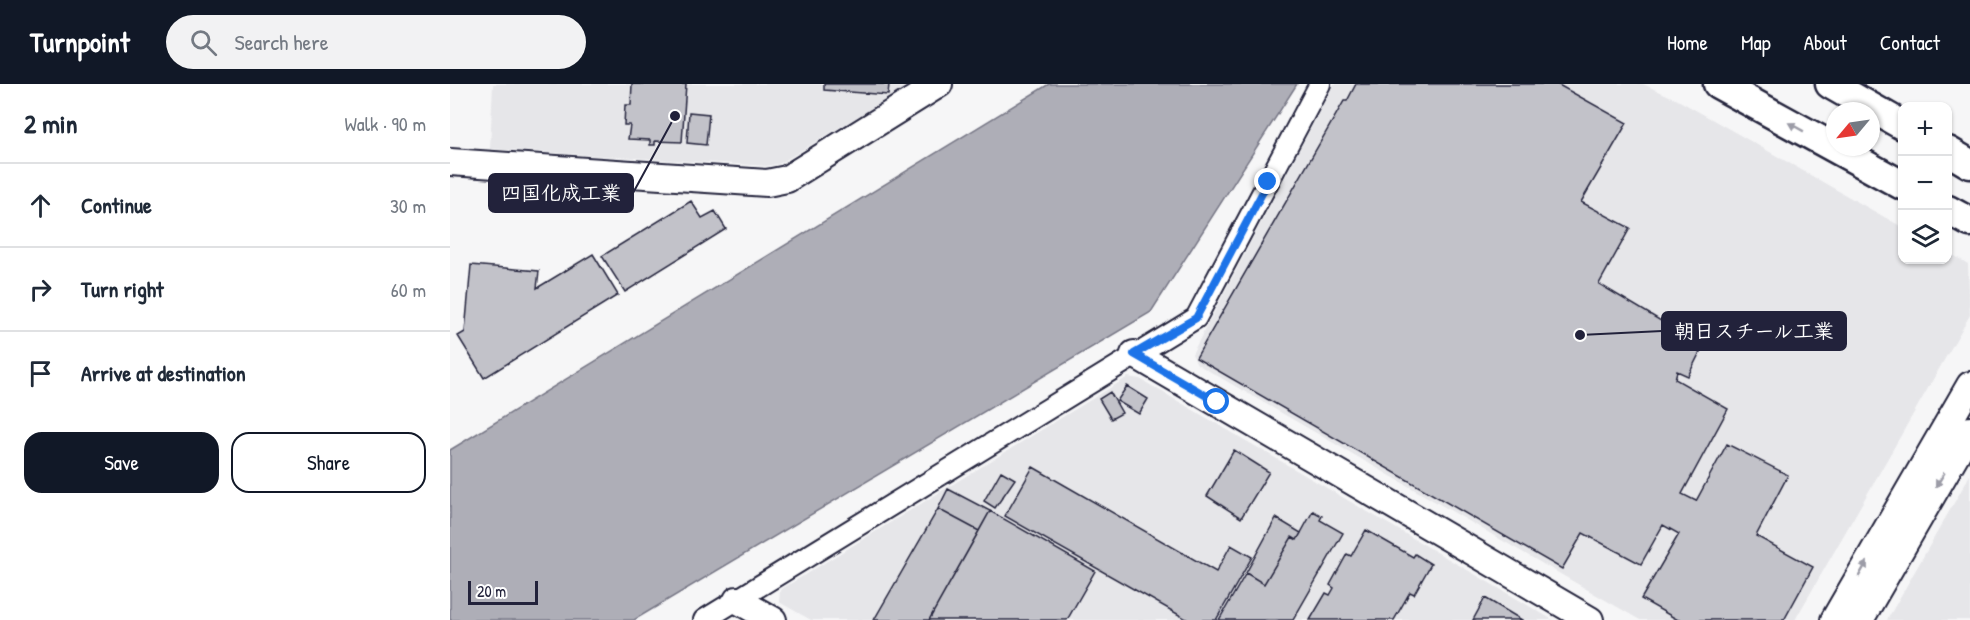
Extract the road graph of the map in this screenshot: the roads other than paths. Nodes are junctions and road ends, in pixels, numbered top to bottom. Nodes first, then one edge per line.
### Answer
1 (939, 84) edge
2 (1320, 84) edge
3 (1718, 84) edge
4 (1830, 84) edge
5 (1898, 123) edge
6 (1952, 154) edge
7 (450, 162) edge
8 (1970, 164) edge
9 (1898, 183) edge
10 (1952, 213) edge
11 (1970, 222) edge
12 (1134, 354) junction
13 (1970, 385) edge
14 (1970, 429) edge
15 (737, 600) junction
16 (704, 620) edge
17 (773, 620) edge
18 (1590, 620) edge
19 (1834, 620) edge
20 (1860, 620) edge

1 - 7 street
2 - 12 street
9 -> 3 main road
4 - 5 main road
6 - 8 main road
10 - 11 main road
12 - 15 street
12 - 18 street
19 -> 13 street
14 -> 20 street
15 - 16 street
15 - 17 street

